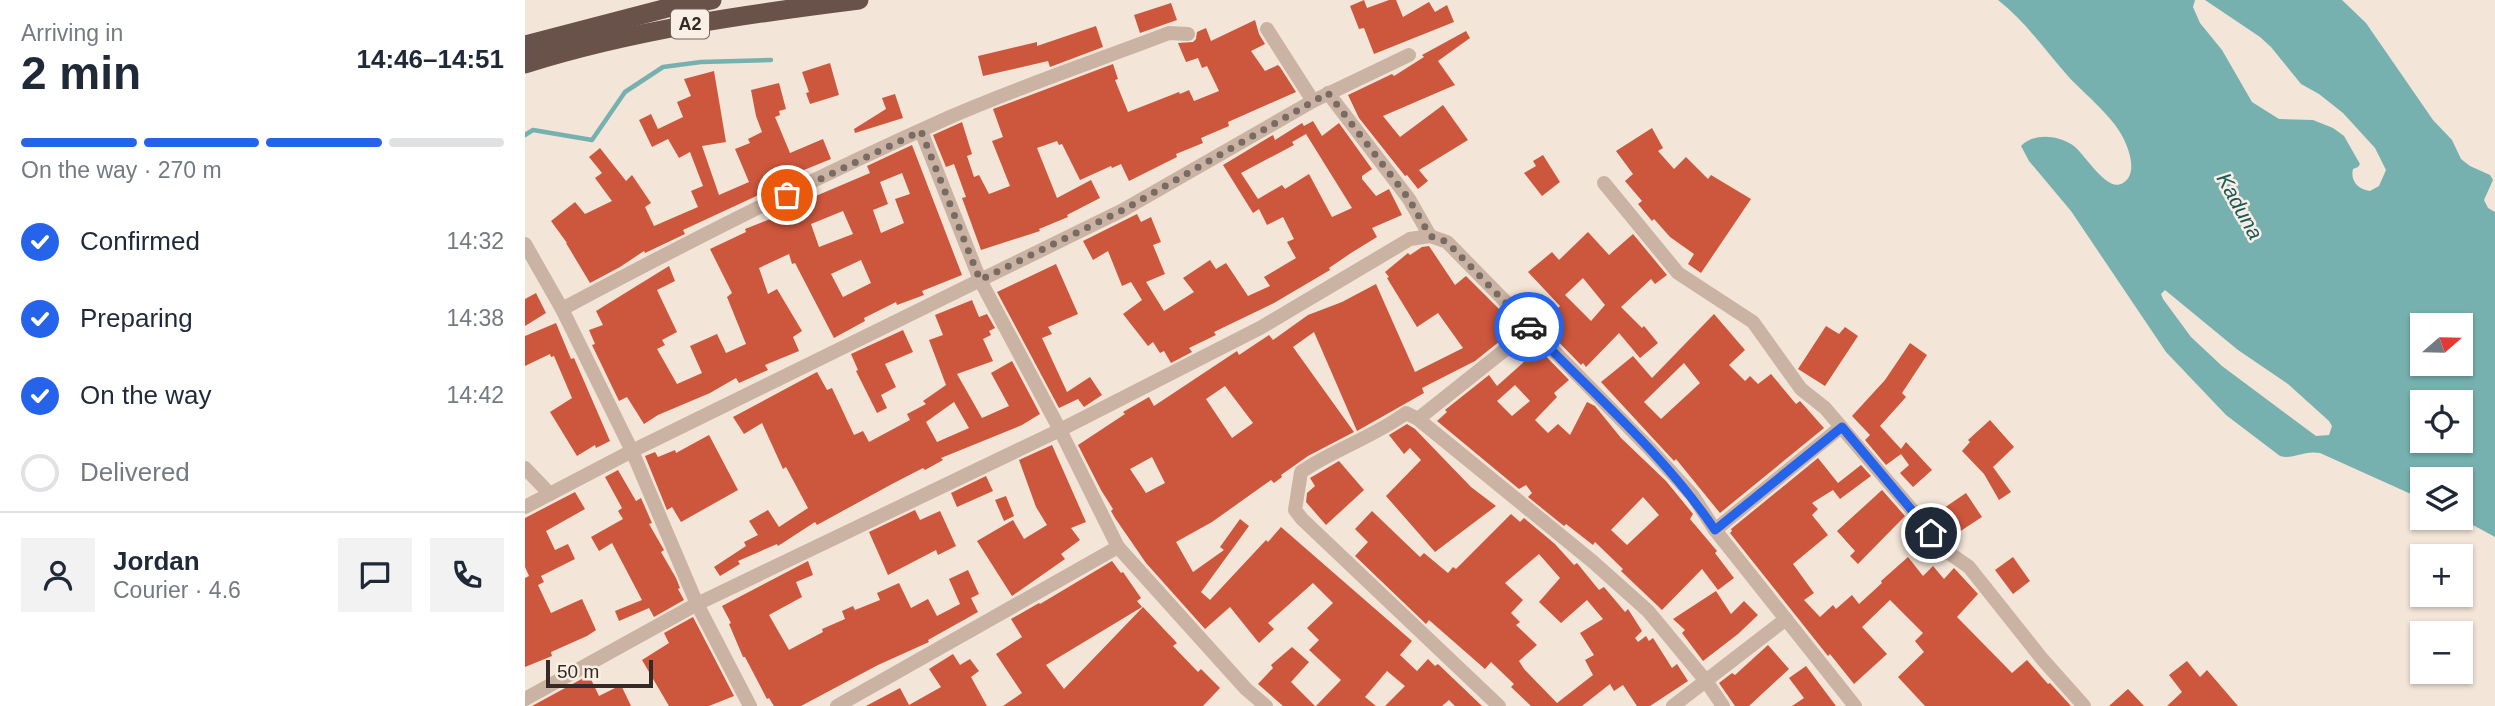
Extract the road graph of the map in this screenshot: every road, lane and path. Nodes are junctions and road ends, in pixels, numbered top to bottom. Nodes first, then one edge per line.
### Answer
1 (712, 0) edge
2 (859, 0) edge
3 (1267, 29) dead end
4 (1188, 34) dead end
5 (525, 45) edge
6 (1409, 55) dead end
7 (525, 64) edge
8 (1328, 93) junction
9 (1313, 101) junction
10 (921, 131) junction
11 (1604, 183) dead end
12 (1430, 236) junction
13 (525, 243) edge
14 (980, 280) junction
15 (562, 309) junction
16 (1531, 329) junction
17 (1418, 419) junction
18 (1842, 427) junction
19 (1059, 430) junction
20 (632, 451) junction
21 (525, 468) edge
22 (550, 494) junction
23 (525, 508) edge
24 (1715, 530) junction
25 (1118, 547) junction
26 (697, 604) junction
27 (1786, 619) junction
28 (1706, 681) junction
29 (525, 699) edge
30 (750, 706) edge
31 (837, 706) edge
32 (1266, 706) edge
33 (1499, 706) edge
34 (1673, 706) edge
35 (1723, 706) edge
36 (1855, 706) edge
37 (2084, 706) edge

1 - 5 highway, A2
2 - 7 highway, A2
3 - 9 street
4 - 10 street
6 - 8 street
8 - 9 street
8 - 12 street
9 - 14 street
10 - 14 street
10 - 15 street
11 - 18 street
12 - 16 street
12 - 19 street
13 - 15 street
14 - 19 street
14 - 20 street
15 - 20 street
16 - 17 street
16 - 24 street
17 - 28 street
17 - 33 street
18 - 24 street
18 - 37 street
19 - 25 street
19 - 26 street
20 - 22 street
20 - 26 street
21 - 22 street
22 - 23 street
24 - 27 street
25 - 31 street
25 - 32 street
26 - 29 street
26 - 30 street
27 - 28 street
27 - 36 street
28 - 34 street
28 - 35 street

